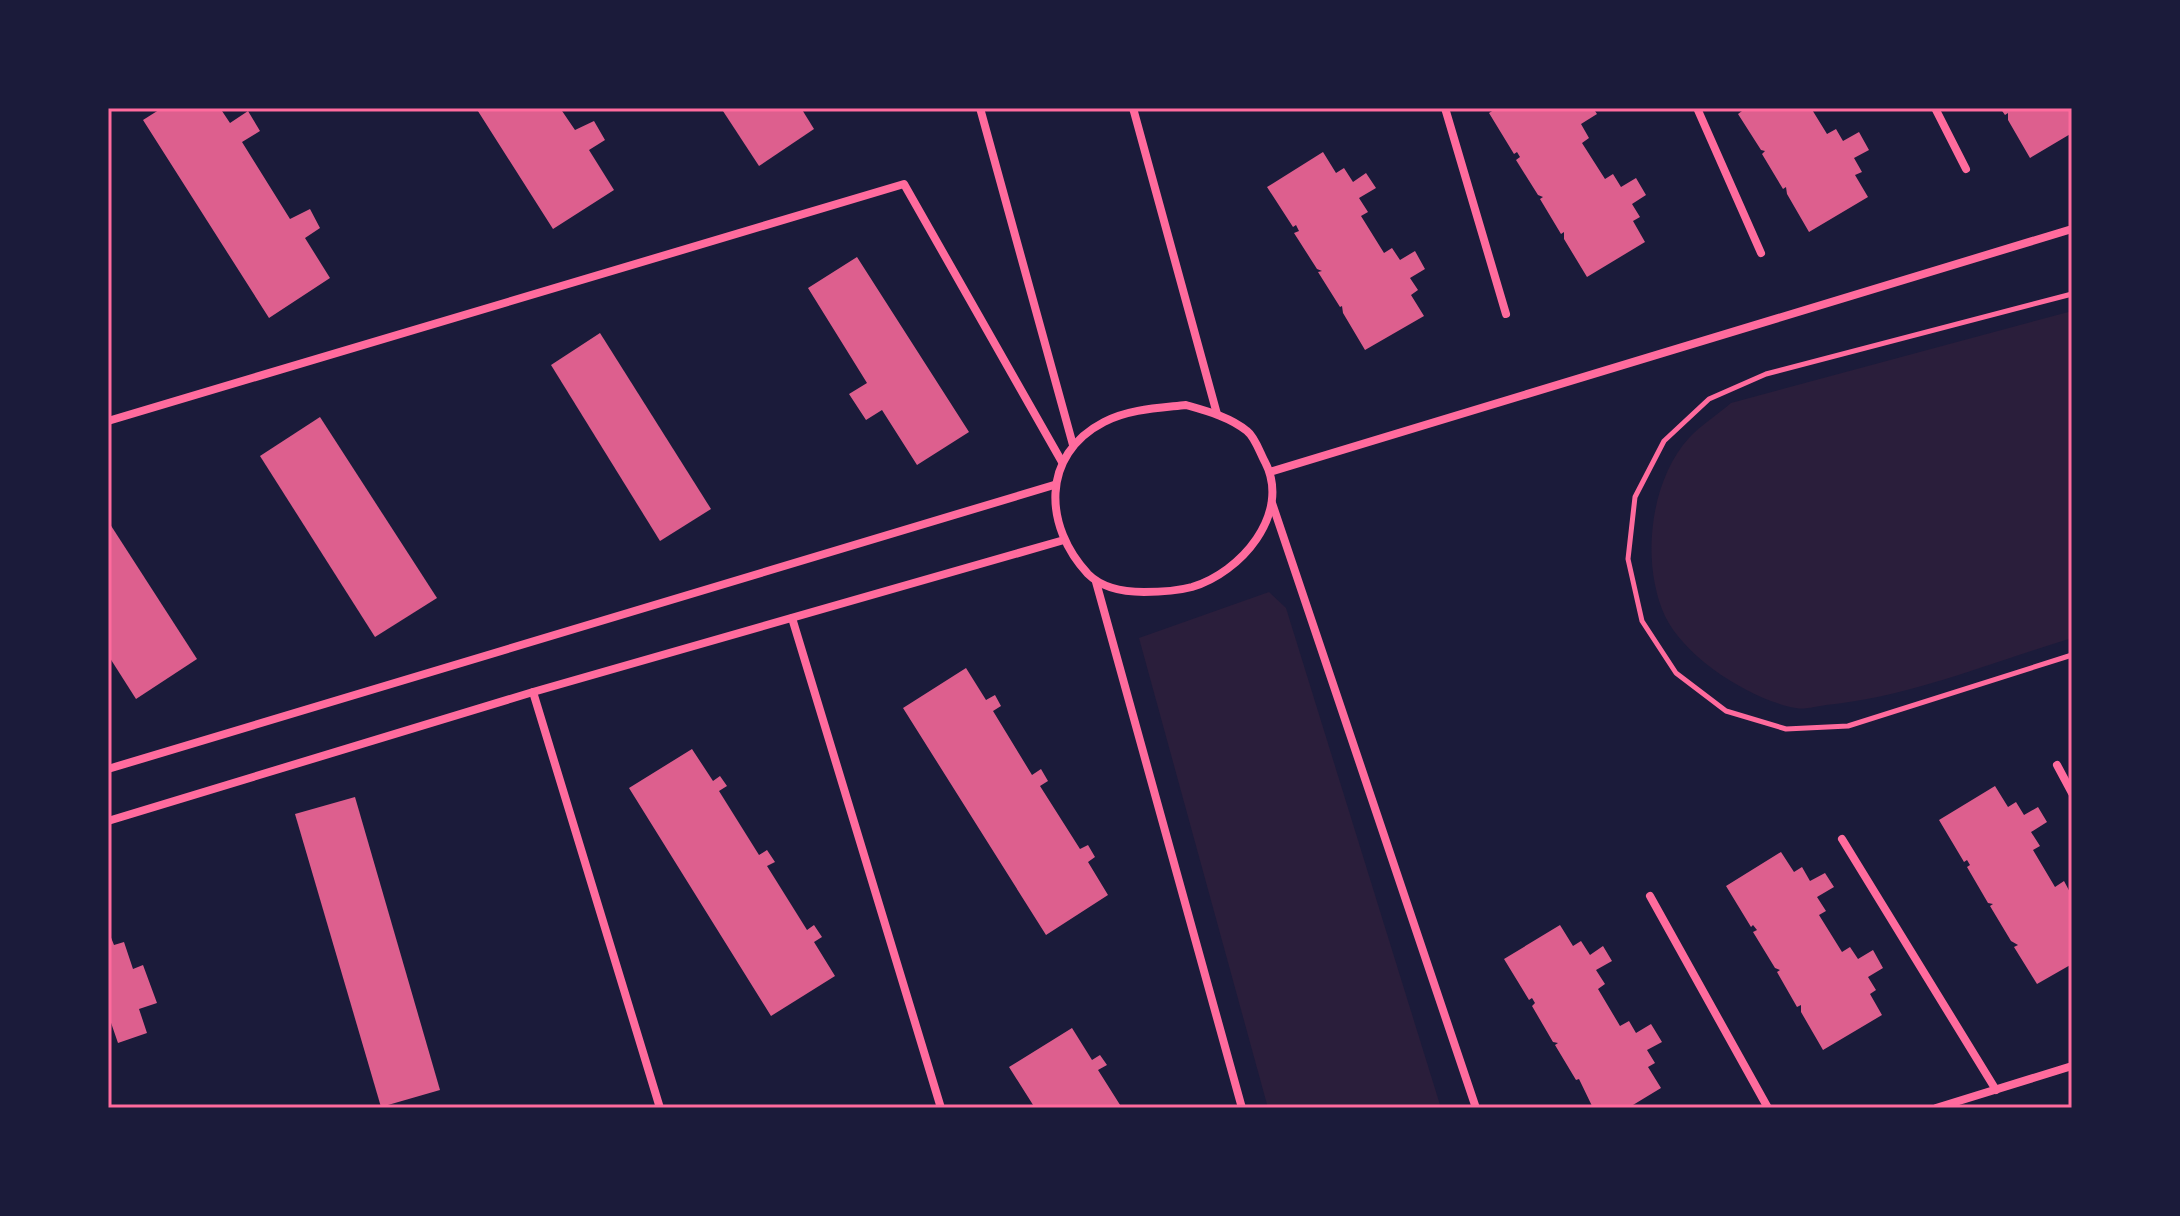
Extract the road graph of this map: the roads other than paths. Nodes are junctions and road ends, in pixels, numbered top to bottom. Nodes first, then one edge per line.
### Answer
1 (980, 108) edge
2 (1133, 108) edge
3 (1445, 108) edge
4 (1697, 108) edge
5 (1935, 108) edge
6 (1966, 169) dead end
7 (2072, 229) edge
8 (1761, 253) dead end
9 (1506, 314) dead end
10 (1217, 414) junction
11 (108, 421) edge
12 (1073, 445) junction
13 (1062, 462) junction
14 (1270, 472) junction
15 (1054, 485) junction
16 (1272, 503) junction
17 (1064, 540) junction
18 (1096, 582) junction
19 (792, 618) junction
20 (533, 692) junction
21 (2057, 765) dead end
22 (108, 769) edge
23 (2072, 793) edge
24 (108, 821) edge
25 (1842, 839) dead end
26 (1650, 896) dead end
27 (2072, 1066) edge
28 (1996, 1090) junction
29 (660, 1108) edge
30 (941, 1108) edge
31 (1242, 1108) edge
32 (1476, 1108) edge
33 (1768, 1108) edge
34 (1936, 1108) edge

1 - 12 street
2 - 10 street
3 - 9 street
4 - 8 street
5 - 6 street
7 - 14 street
10 - 12 street
10 - 14 street
11 - 13 street
12 - 13 street
13 - 15 street
14 - 16 street
15 - 17 street
15 - 22 street
16 - 18 street
16 - 32 street
17 - 18 street
17 - 19 street
18 - 31 street
19 - 20 street
19 - 30 street
20 - 24 street
20 - 29 street
21 - 23 street
25 - 28 street
26 - 33 street
27 - 28 street
28 - 34 street

